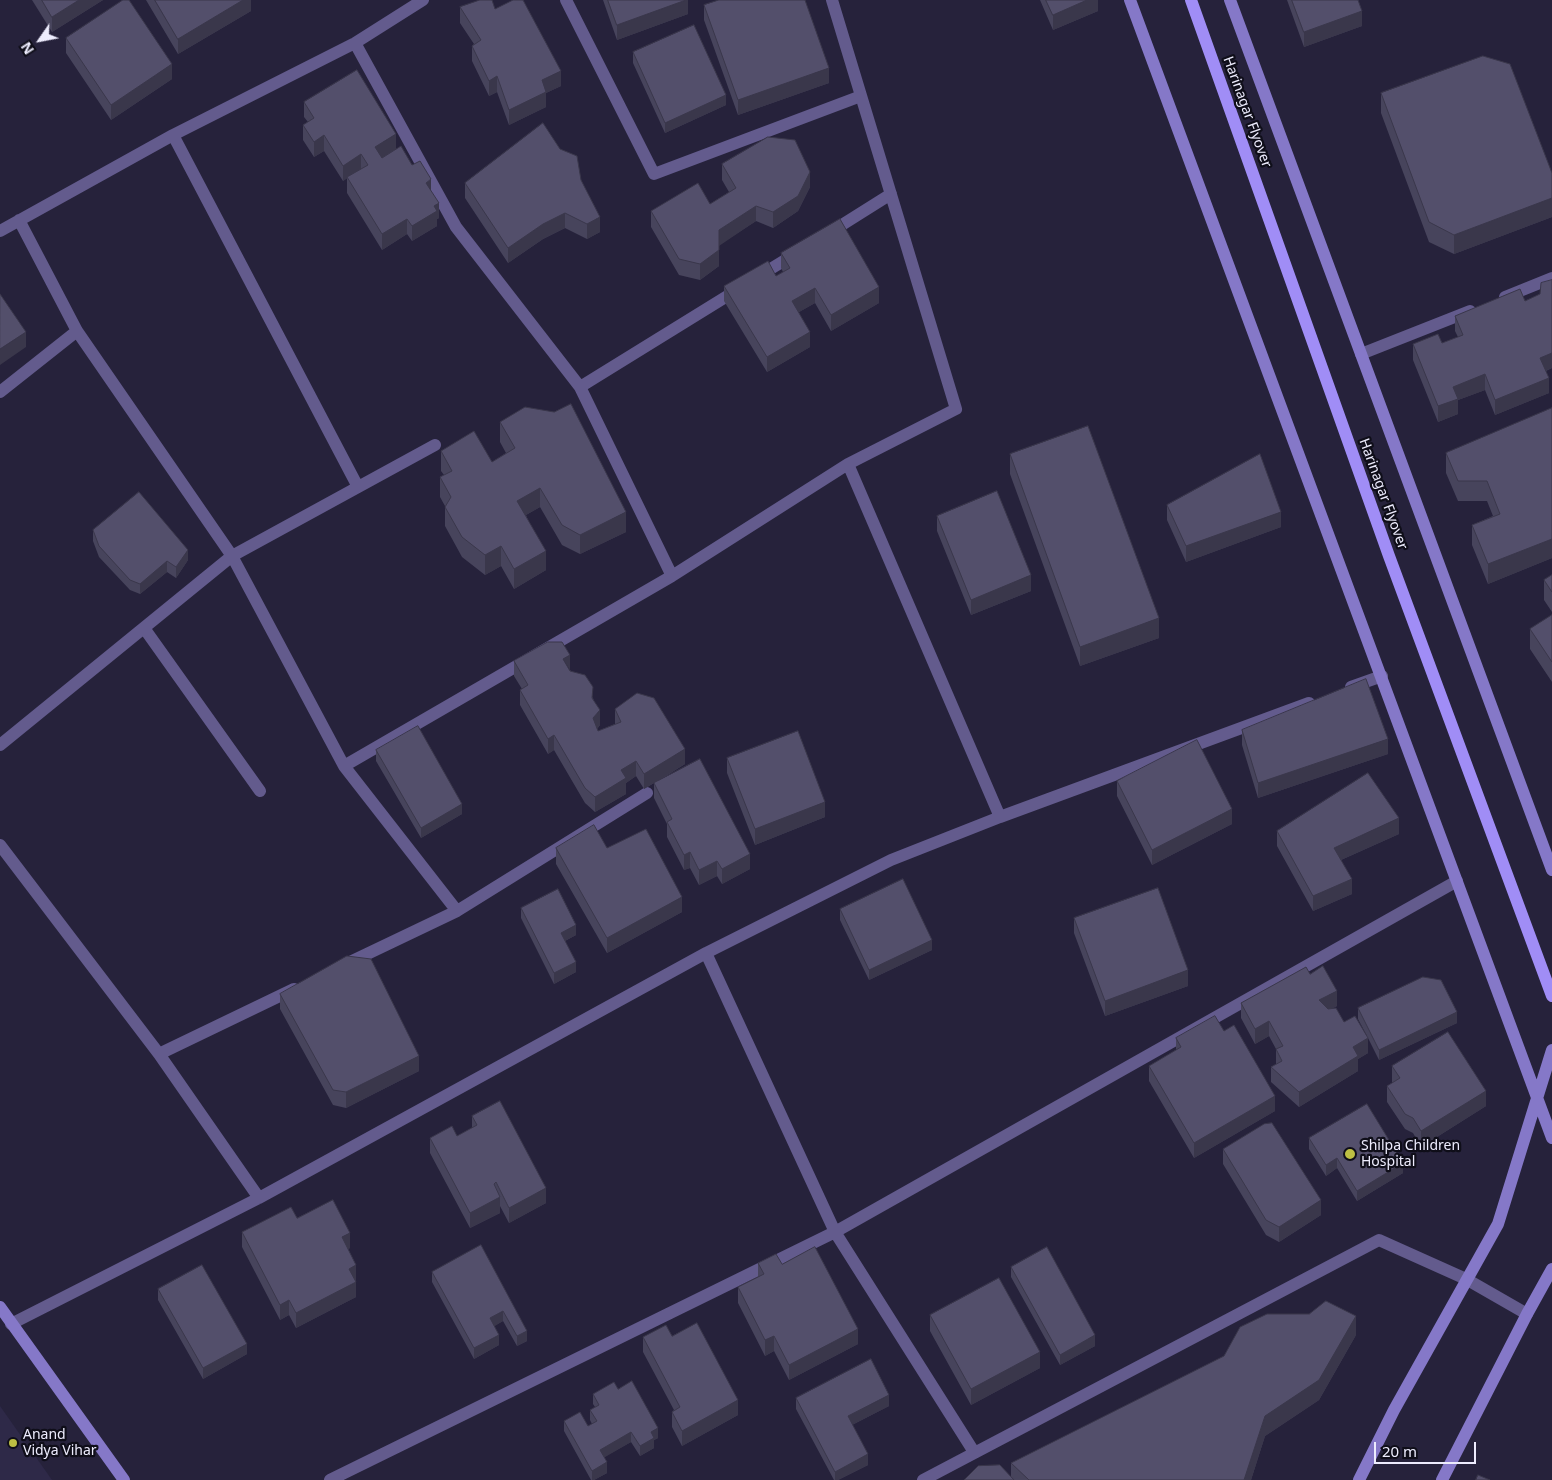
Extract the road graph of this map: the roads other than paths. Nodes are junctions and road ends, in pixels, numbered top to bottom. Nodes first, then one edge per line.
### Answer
1 (423, 0) edge
2 (566, 0) edge
3 (832, 0) edge
4 (1130, 0) edge
5 (1191, 0) edge
6 (1230, 0) edge
7 (355, 43) junction
8 (862, 96) junction
9 (174, 135) junction
10 (891, 194) junction
11 (19, 220) junction
12 (0, 231) edge
13 (1552, 278) edge
14 (1498, 300) edge
15 (1480, 307) edge
16 (77, 332) junction
17 (1361, 354) junction
18 (580, 387) junction
19 (0, 392) edge
20 (435, 445) dead end
21 (848, 464) junction
22 (358, 487) junction
23 (232, 556) junction
24 (672, 576) junction
25 (144, 628) junction
26 (1382, 676) junction
27 (1335, 693) edge
28 (1316, 700) edge
29 (0, 745) edge
30 (344, 766) junction
31 (260, 791) dead end
32 (647, 793) edge
33 (1000, 817) junction
34 (0, 845) edge
35 (1552, 870) edge
36 (1457, 881) junction
37 (457, 911) junction
38 (706, 953) junction
39 (334, 970) edge
40 (308, 982) edge
41 (1552, 996) edge
42 (1552, 1050) edge
43 (159, 1054) junction
44 (1537, 1098) junction
45 (1552, 1138) edge
46 (258, 1198) junction
47 (835, 1232) junction
48 (1552, 1269) edge
49 (1466, 1279) junction
50 (0, 1307) edge
51 (1527, 1314) junction
52 (12, 1324) junction
53 (974, 1452) junction
54 (124, 1480) edge
55 (330, 1480) edge
56 (922, 1480) edge
57 (1358, 1480) edge
58 (1442, 1480) edge

1 - 7 street
2 - 8 street
3 - 8 street
4 - 26 street
5 - 41 main road, Harinagar Flyover
6 - 17 street
7 - 9 street
7 - 18 street
8 - 10 street
9 - 11 street
9 - 22 street
10 - 18 street
10 - 21 street
11 - 12 street
11 - 16 street
13 - 14 street
15 - 17 street
16 - 19 street
16 - 23 street
17 - 35 street
18 - 24 street
20 - 22 street
21 - 24 street
21 - 33 street
22 - 23 street
23 - 25 street
23 - 30 street
24 - 30 street
25 - 29 street
25 - 31 street
26 - 27 street
26 - 36 street
28 - 33 street
30 - 37 street
32 - 37 street
33 - 38 street
34 - 43 street
36 - 44 street
36 - 47 street
37 - 39 street
38 - 46 street
38 - 47 street
40 - 43 street
42 - 44 street
43 - 46 street
44 - 45 street
44 - 49 street
46 - 52 street
47 - 53 street
47 - 55 street
48 - 51 street
49 - 51 street
49 - 53 street
49 - 57 street
50 - 52 street
51 - 58 street
52 - 54 street
53 - 56 street

